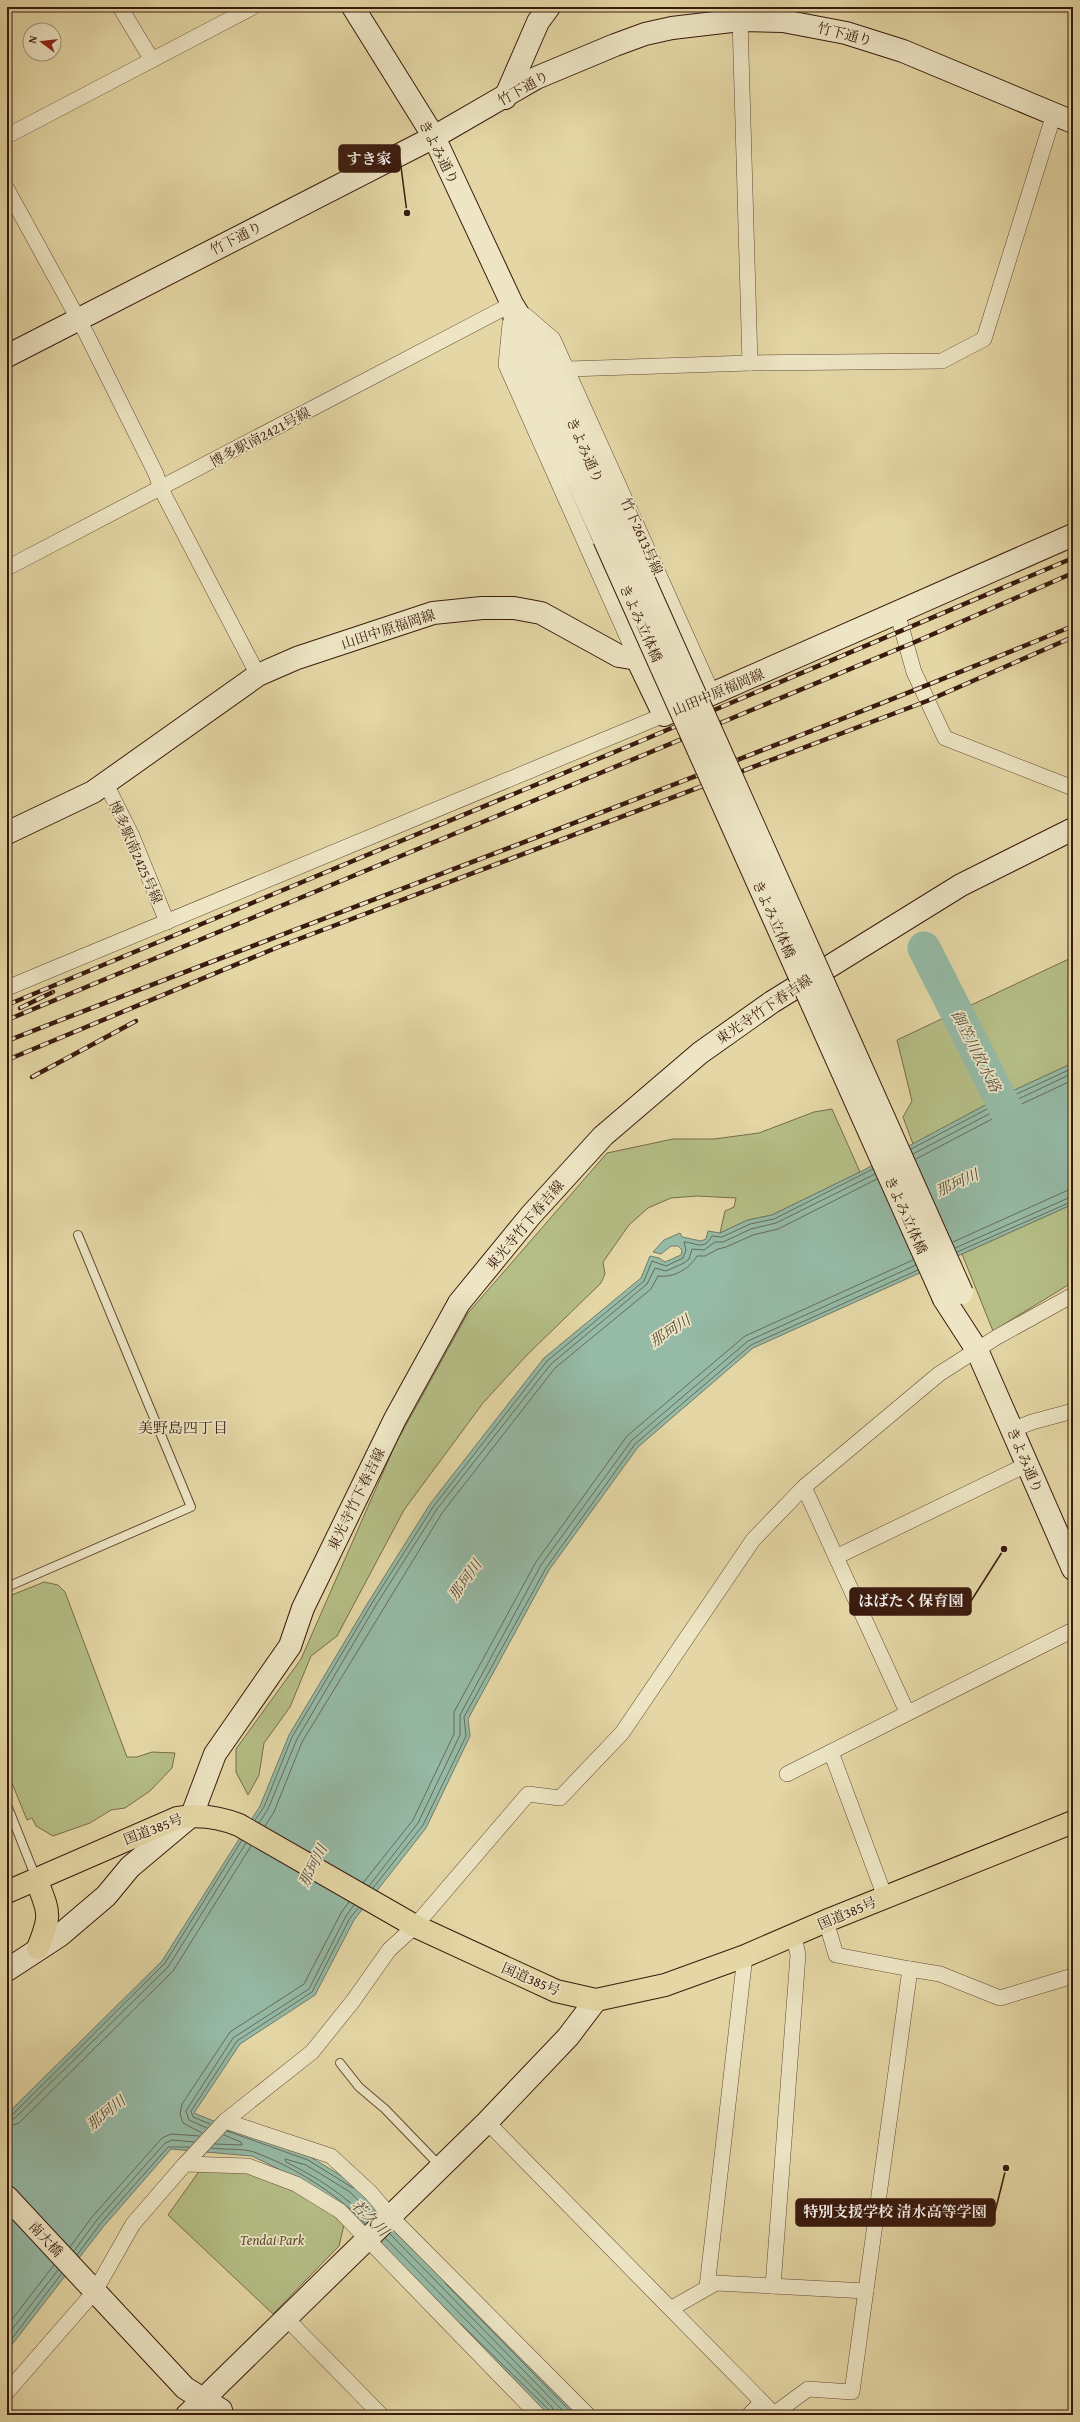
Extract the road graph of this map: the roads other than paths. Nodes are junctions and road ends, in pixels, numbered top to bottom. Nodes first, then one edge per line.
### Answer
1 (120, 7) edge
2 (253, 7) edge
3 (353, 7) edge
4 (549, 7) edge
5 (740, 20) junction
6 (152, 60) junction
7 (505, 98) junction
8 (1063, 118) edge
9 (7, 136) edge
10 (434, 137) junction
11 (7, 189) edge
12 (512, 304) junction
13 (78, 319) junction
14 (7, 356) edge
15 (750, 363) junction
16 (568, 369) junction
17 (161, 489) junction
18 (1073, 535) edge
19 (613, 536) joint
20 (7, 568) edge
21 (897, 612) junction
22 (637, 659) junction
23 (258, 675) junction
24 (713, 695) junction
25 (664, 715) junction
26 (105, 782) junction
27 (1073, 788) edge
28 (1073, 829) edge
29 (7, 833) edge
30 (167, 922) junction
31 (7, 988) edge
32 (78, 1235) dead end
33 (1073, 1295) edge
34 (953, 1296) joint
35 (977, 1350) junction
36 (1073, 1411) edge
37 (1012, 1430) junction
38 (1026, 1465) junction
39 (804, 1487) junction
40 (836, 1557) junction
41 (1073, 1569) edge
42 (7, 1587) edge
43 (1073, 1630) edge
44 (908, 1712) junction
45 (831, 1752) junction
46 (787, 1774) dead end
47 (7, 1805) edge
48 (192, 1815) junction
49 (1073, 1822) edge
50 (36, 1879) junction
51 (7, 1892) edge
52 (885, 1897) junction
53 (826, 1921) junction
54 (415, 1926) junction
55 (794, 1936) junction
56 (38, 1948) junction
57 (745, 1956) junction
58 (910, 1969) junction
59 (7, 1970) edge
60 (1073, 1976) edge
61 (596, 2000) junction
62 (340, 2063) dead end
63 (487, 2122) junction
64 (222, 2124) junction
65 (187, 2162) junction
66 (441, 2166) junction
67 (7, 2197) edge
68 (390, 2217) junction
69 (368, 2238) junction
70 (90, 2286) junction
71 (772, 2286) junction
72 (707, 2287) junction
73 (866, 2291) junction
74 (672, 2308) junction
75 (286, 2318) junction
76 (7, 2392) edge
77 (203, 2401) junction
78 (762, 2402) junction
79 (775, 2414) edge
80 (187, 2415) edge
81 (222, 2415) edge
82 (381, 2415) edge
83 (538, 2415) edge
84 (588, 2415) edge
85 (749, 2415) edge

1 - 6 street
2 - 6 street
3 - 10 street, きよみ通り
4 - 7 street
5 - 7 street, 竹下通り
5 - 8 street, 竹下通り
5 - 15 street
6 - 9 street
7 - 10 street, 竹下通り
8 - 15 street
10 - 12 street, きよみ通り
10 - 13 street, 竹下通り
11 - 13 street
12 - 16 street, 竹下2613号線
12 - 17 street, 博多駅南2421号線
12 - 19 street, きよみ通り
12 - 22 street
13 - 14 street, 竹下通り
13 - 17 street
15 - 16 street
16 - 24 street, 竹下2613号線
17 - 20 street, 博多駅南2421号線
17 - 23 street
18 - 21 street, 山田中原福岡線
19 - 34 street, きよみ立体橋, bridge
21 - 24 street, 山田中原福岡線
21 - 27 street
22 - 23 street, 山田中原福岡線
22 - 25 street, 山田中原福岡線
23 - 26 street, 山田中原福岡線
24 - 25 street, 山田中原福岡線
25 - 30 street
26 - 29 street, 山田中原福岡線
26 - 30 street, 博多駅南2425号線
28 - 48 street, 東光寺竹下春吉線
30 - 31 street
32 - 42 lane
33 - 35 street
34 - 35 street, きよみ通り
35 - 37 street, きよみ通り
35 - 39 street
36 - 37 street
37 - 38 street, きよみ通り
38 - 40 street
38 - 41 street, きよみ通り
39 - 40 street
39 - 54 street
40 - 44 street
43 - 44 street
44 - 45 street
45 - 46 street
45 - 52 street
47 - 50 lane
48 - 50 highway, 国道385号
48 - 54 highway, 国道385号
48 - 56 street
49 - 52 highway, 国道385号
50 - 51 highway, 国道385号
50 - 56 highway
52 - 53 highway, 国道385号
53 - 55 highway, 国道385号
53 - 58 street
54 - 61 highway, 国道385号
54 - 64 street
55 - 57 highway, 国道385号
55 - 71 street
56 - 59 street
57 - 61 highway, 国道385号
57 - 72 street
58 - 60 street
58 - 73 street
61 - 63 street
62 - 66 lane
63 - 66 street
63 - 74 street
64 - 65 street
64 - 68 street
65 - 69 street
65 - 70 street
66 - 68 street
67 - 70 street, 南大橋
68 - 69 street
68 - 84 street
69 - 75 street
69 - 83 street
70 - 76 street
70 - 77 street, 南大橋
71 - 72 street
71 - 73 street
72 - 74 street
73 - 79 street
74 - 78 street
75 - 77 street
75 - 82 street
77 - 80 street
77 - 81 street, 南大橋
78 - 79 street
78 - 85 street

